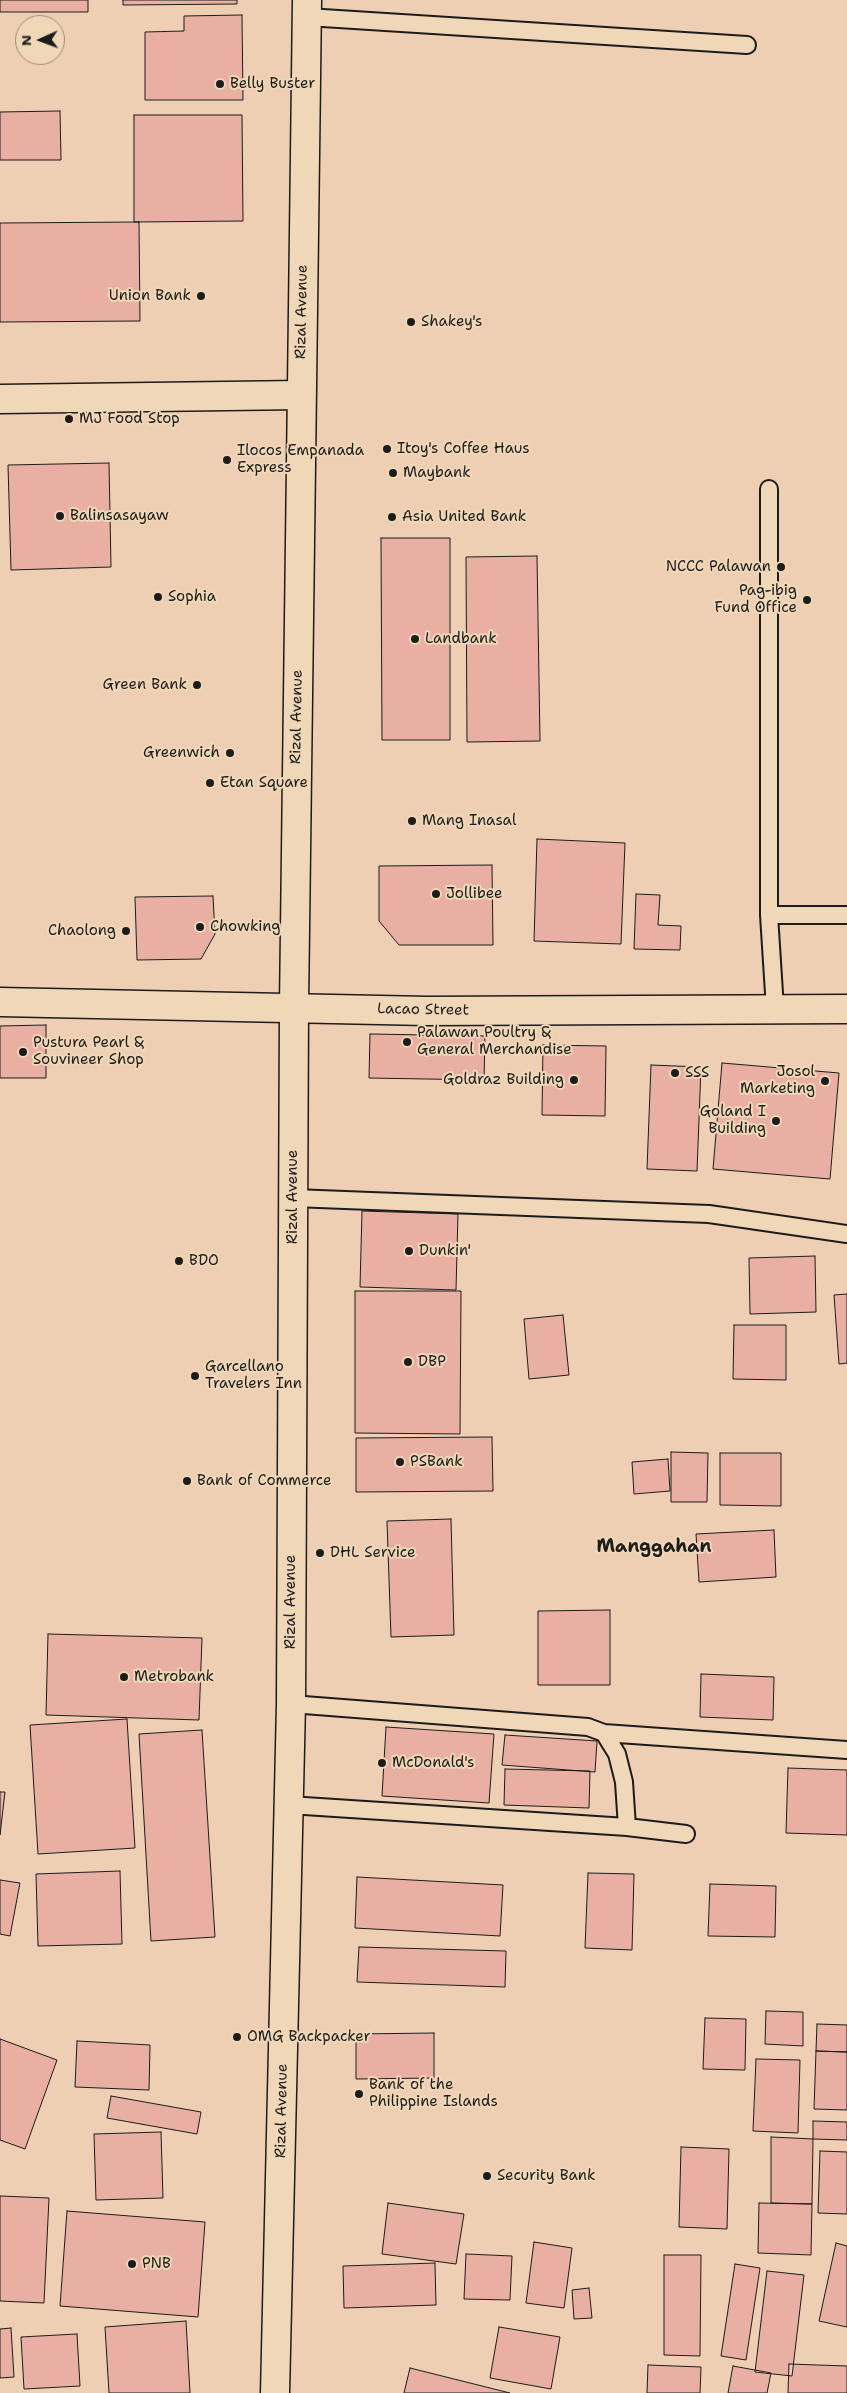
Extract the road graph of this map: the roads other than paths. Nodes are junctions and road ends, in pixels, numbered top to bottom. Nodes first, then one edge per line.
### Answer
1 (307, 8) edge
2 (747, 45) dead end
3 (301, 395) junction
4 (0, 399) edge
5 (769, 489) dead end
6 (769, 915) junction
7 (847, 915) edge
8 (0, 1002) edge
9 (294, 1006) junction
10 (775, 1008) junction
11 (847, 1009) edge
12 (293, 1198) junction
13 (847, 1234) edge
14 (291, 1704) junction
15 (604, 1733) junction
16 (847, 1750) edge
17 (289, 1805) junction
18 (627, 1827) junction
19 (686, 1834) dead end
20 (275, 2393) edge

1 - 2 lane
1 - 3 main road, Rizal Avenue
3 - 4 main road
3 - 9 main road, Rizal Avenue
5 - 6 lane
6 - 7 lane
6 - 10 lane
8 - 9 main road, Lacao Street
9 - 10 main road, Lacao Street
9 - 12 main road, Rizal Avenue
10 - 11 main road, Lacao Street
12 - 13 lane
12 - 14 main road, Rizal Avenue
14 - 15 lane
14 - 17 main road, Rizal Avenue
15 - 16 lane
15 - 18 lane
17 - 18 lane
17 - 20 main road, Rizal Avenue
18 - 19 lane

